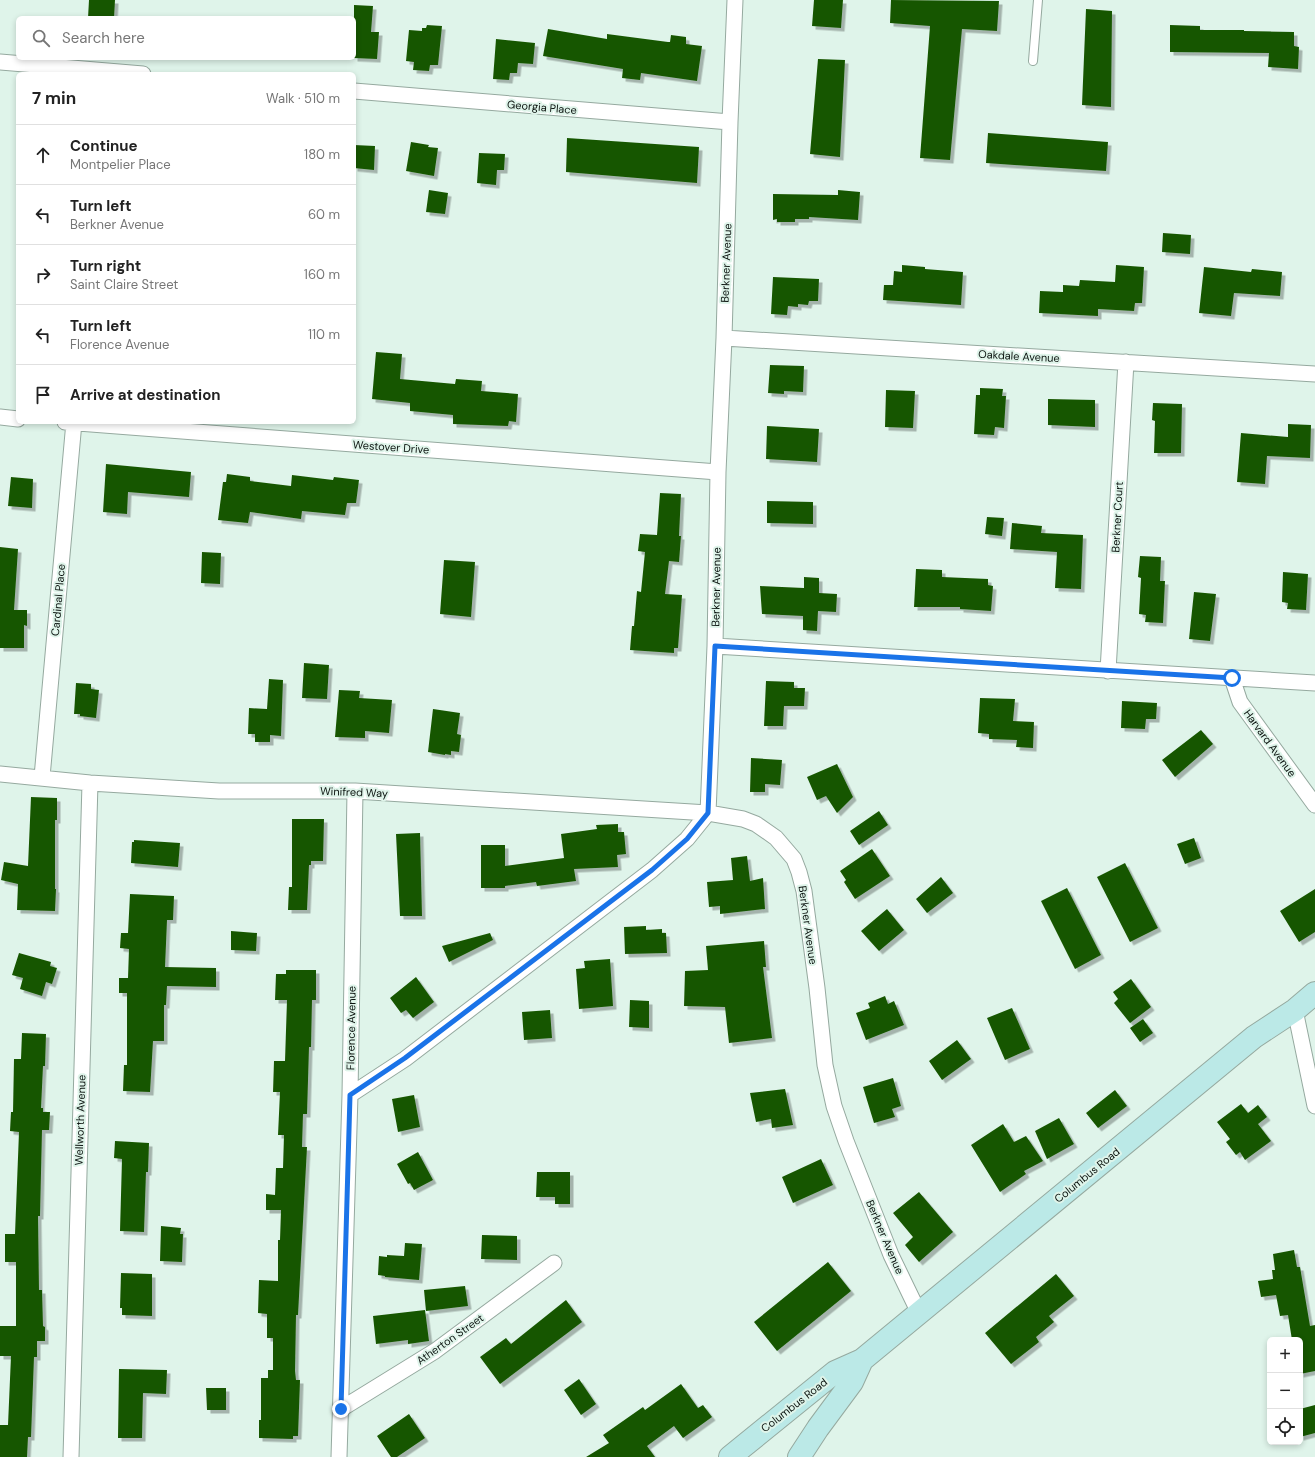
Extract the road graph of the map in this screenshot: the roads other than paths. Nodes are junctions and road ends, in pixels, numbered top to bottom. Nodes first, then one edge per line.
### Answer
1 (735, 0) edge
2 (1038, 0) edge
3 (1033, 61) dead end
4 (0, 62) edge
5 (106, 72) edge
6 (356, 91) edge
7 (730, 122) junction
8 (724, 338) junction
9 (1126, 362) junction
10 (1315, 374) edge
11 (0, 417) edge
12 (16, 419) edge
13 (71, 424) edge
14 (97, 424) edge
15 (718, 472) junction
16 (715, 646) junction
17 (1108, 671) junction
18 (1232, 678) junction
19 (1315, 683) edge
20 (0, 774) edge
21 (42, 777) junction
22 (90, 783) junction
23 (356, 791) junction
24 (1315, 805) edge
25 (708, 813) junction
26 (1315, 993) edge
27 (1295, 1010) junction
28 (350, 1095) junction
29 (1315, 1106) edge
30 (554, 1263) dead end
31 (919, 1313) junction
32 (862, 1360) junction
33 (341, 1409) junction
34 (71, 1457) edge
35 (339, 1457) edge
36 (730, 1457) edge
37 (799, 1457) edge

1 - 7 street, Berkner Avenue
2 - 3 lane
4 - 5 street
6 - 7 street, Georgia Place
7 - 8 street, Berkner Avenue
8 - 9 street, Oakdale Avenue
8 - 15 street, Berkner Avenue
9 - 10 street, Oakdale Avenue
9 - 17 street, Berkner Court
11 - 12 street
13 - 21 street, Cardinal Place
14 - 15 street, Westover Drive
15 - 16 street, Berkner Avenue
16 - 17 street
16 - 25 street, Berkner Avenue
17 - 18 street
18 - 19 street
18 - 24 street, Harvard Avenue
20 - 21 street, Winifred Way
21 - 22 street, Winifred Way
22 - 23 street, Winifred Way
22 - 34 street, Wellworth Avenue
23 - 25 street, Winifred Way
23 - 28 street, Florence Avenue
25 - 28 street
25 - 31 street, Berkner Avenue
26 - 27 street, Columbus Road
27 - 29 street
27 - 31 street, Columbus Road
28 - 33 street, Florence Avenue
30 - 33 street, Atherton Street
31 - 32 street, Columbus Road
32 - 36 street, Columbus Road
32 - 37 street, Columbus Road
33 - 35 street, Florence Avenue

